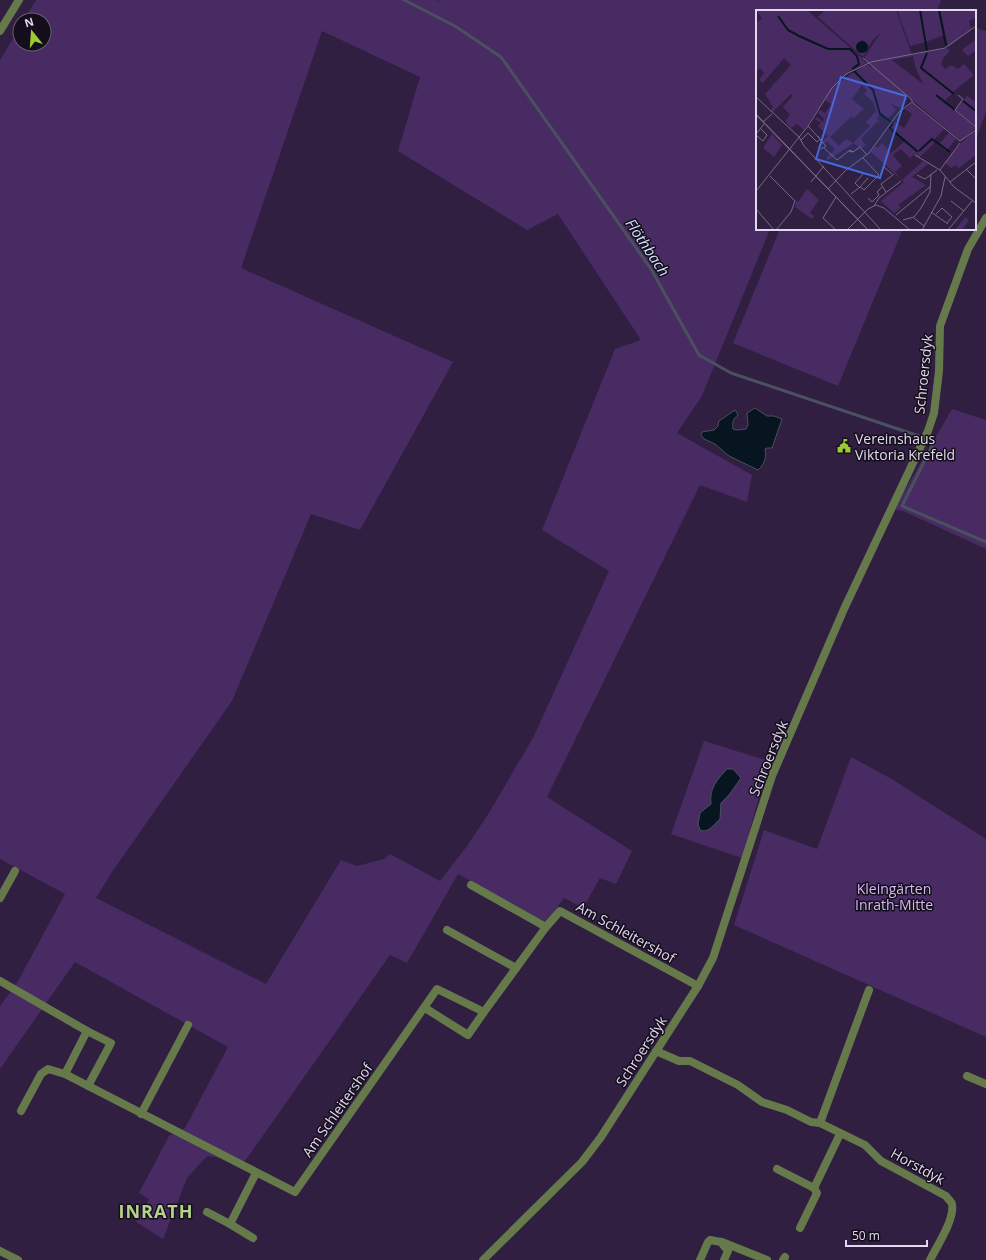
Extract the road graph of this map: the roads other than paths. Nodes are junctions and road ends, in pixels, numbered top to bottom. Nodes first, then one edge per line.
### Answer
1 (19, 0) edge
2 (0, 31) edge
3 (986, 218) edge
4 (15, 871) dead end
5 (471, 885) dead end
6 (0, 898) edge
7 (546, 927) junction
8 (447, 930) dead end
9 (516, 968) junction
10 (0, 981) edge
11 (698, 986) junction
12 (869, 990) dead end
13 (425, 1008) junction
14 (484, 1012) junction
15 (188, 1025) dead end
16 (87, 1031) junction
17 (656, 1051) junction
18 (65, 1074) junction
19 (967, 1076) dead end
20 (986, 1084) edge
21 (88, 1086) junction
22 (22, 1111) dead end
23 (141, 1114) junction
24 (820, 1123) junction
25 (840, 1134) junction
26 (776, 1169) dead end
27 (256, 1173) junction
28 (814, 1188) junction
29 (207, 1212) dead end
30 (230, 1224) junction
31 (800, 1228) dead end
32 (253, 1238) dead end
33 (721, 1242) junction
34 (0, 1251) edge
35 (18, 1260) edge
36 (483, 1260) edge
37 (700, 1260) edge
38 (724, 1260) edge
39 (767, 1260) edge
40 (930, 1260) edge

1 - 2 street
3 - 11 street, Schroersdyk
4 - 6 street
5 - 7 street
7 - 9 street, Am Schleitershof
7 - 11 street, Am Schleitershof
8 - 9 street
9 - 14 street, Am Schleitershof
10 - 16 street
11 - 17 street, Schroersdyk
12 - 24 street
13 - 14 street, Am Schleitershof
13 - 14 street, Am Schleitershof
13 - 27 street, Am Schleitershof
15 - 23 street
16 - 18 street
16 - 21 street
17 - 24 street, Horstdyk
17 - 36 street, Schroersdyk
18 - 21 street, Am Schleitershof
18 - 22 street, Am Schleitershof
19 - 20 street
21 - 23 street, Am Schleitershof
23 - 27 street, Am Schleitershof
24 - 25 street, Horstdyk
25 - 28 street
25 - 40 street, Horstdyk
26 - 28 street
27 - 30 street
28 - 31 street
29 - 30 street
30 - 32 street
33 - 37 street
33 - 38 street
33 - 39 street
34 - 35 street

